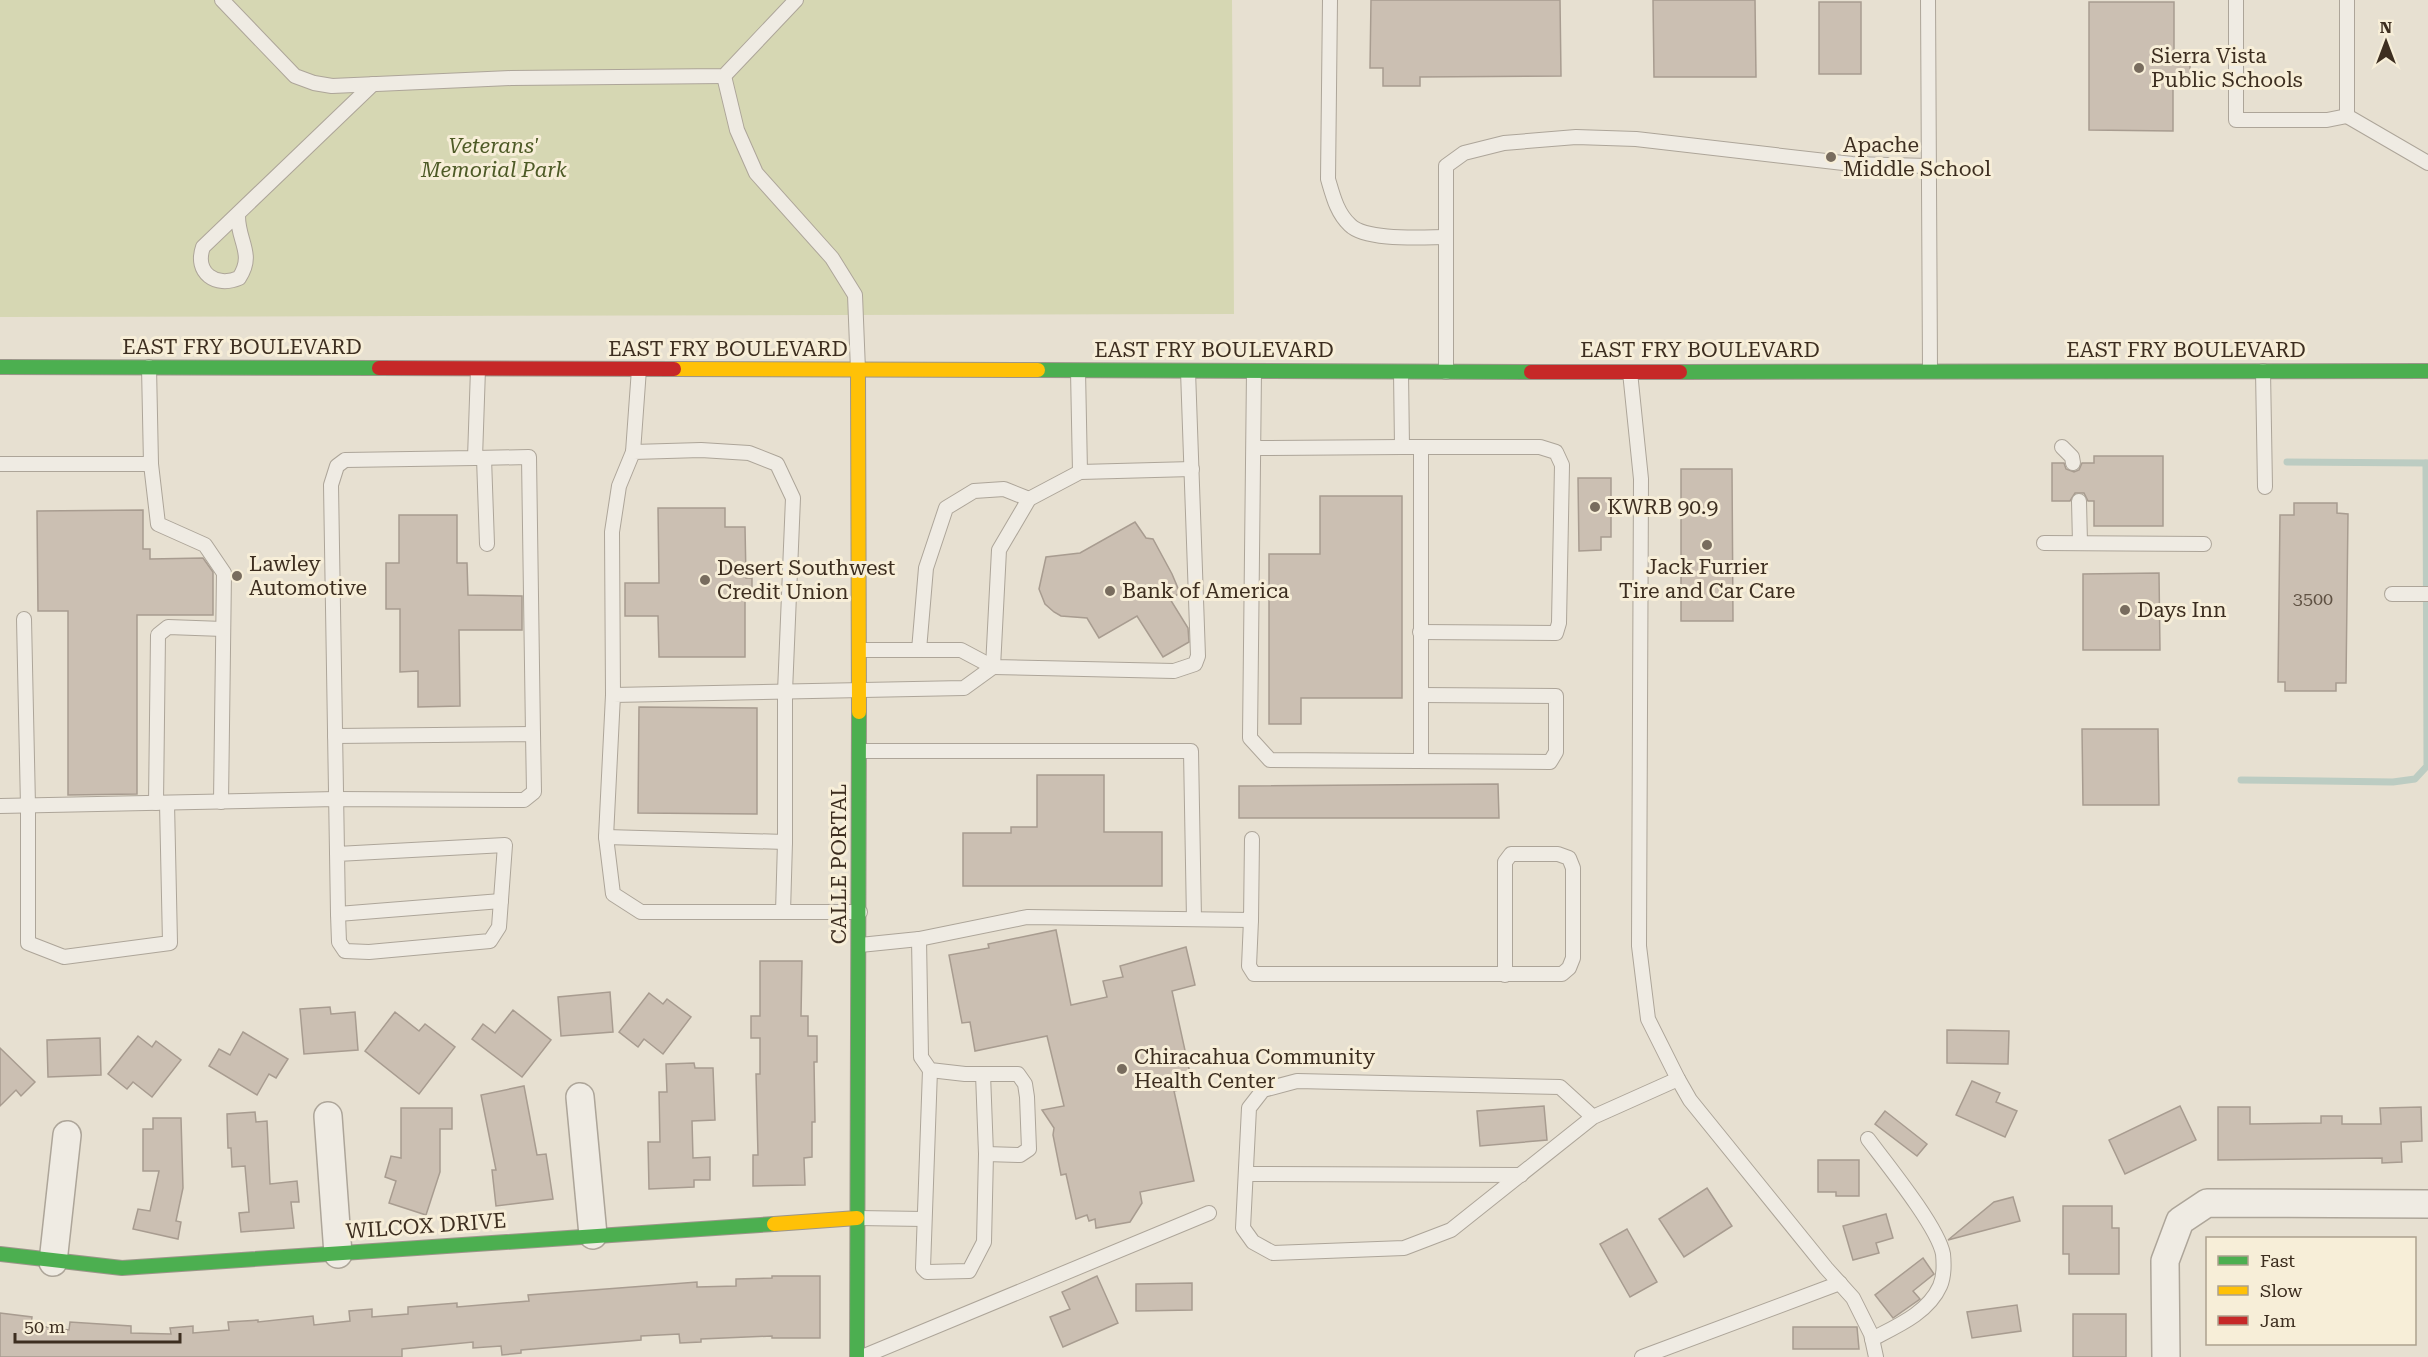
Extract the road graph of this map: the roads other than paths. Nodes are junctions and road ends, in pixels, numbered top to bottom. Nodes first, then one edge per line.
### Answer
1 (222, 0) edge
2 (796, 0) edge
3 (1330, 0) edge
4 (1928, 0) edge
5 (2236, 0) edge
6 (2347, 0) edge
7 (724, 76) junction
8 (373, 84) junction
9 (2347, 116) junction
10 (2428, 164) edge
11 (1929, 166) junction
12 (238, 216) junction
13 (1446, 237) junction
14 (0, 367) edge
15 (149, 367) junction
16 (478, 369) junction
17 (639, 369) junction
18 (858, 370) junction
19 (1930, 370) junction
20 (1078, 371) junction
21 (1188, 371) junction
22 (1254, 371) junction
23 (2263, 371) junction
24 (2428, 371) edge
25 (1401, 372) junction
26 (1446, 372) junction
27 (1630, 372) junction
28 (1402, 447) junction
29 (1421, 447) junction
30 (2062, 447) dead end
31 (1254, 448) junction
32 (633, 452) junction
33 (479, 458) junction
34 (2073, 463) dead end
35 (0, 464) edge
36 (151, 464) junction
37 (1192, 469) junction
38 (1080, 472) junction
39 (2265, 487) dead end
40 (1029, 499) junction
41 (2079, 501) dead end
42 (2044, 543) dead end
43 (2080, 543) junction
44 (487, 544) dead end
45 (2204, 544) dead end
46 (2392, 594) dead end
47 (2428, 594) edge
48 (24, 619) dead end
49 (224, 629) junction
50 (1420, 632) junction
51 (859, 650) junction
52 (919, 650) junction
53 (993, 667) junction
54 (859, 690) junction
55 (785, 692) junction
56 (613, 695) junction
57 (1421, 695) junction
58 (533, 734) junction
59 (335, 736) junction
60 (859, 751) junction
61 (1421, 761) junction
62 (336, 799) junction
63 (221, 802) junction
64 (161, 803) junction
65 (0, 806) edge
66 (28, 806) junction
67 (606, 837) junction
68 (1252, 838) dead end
69 (785, 842) junction
70 (337, 854) junction
71 (501, 901) junction
72 (783, 912) junction
73 (860, 912) junction
74 (338, 914) junction
75 (1194, 919) junction
76 (1251, 920) junction
77 (919, 939) junction
78 (860, 945) junction
79 (1505, 975) junction
80 (930, 1070) junction
81 (983, 1074) junction
82 (1678, 1079) junction
83 (580, 1097) dead end
84 (328, 1116) dead end
85 (1593, 1117) junction
86 (67, 1135) dead end
87 (1868, 1139) dead end
88 (986, 1154) junction
89 (1246, 1174) junction
90 (1521, 1175) junction
91 (2428, 1204) edge
92 (1209, 1213) dead end
93 (856, 1218) junction
94 (924, 1219) junction
95 (593, 1235) junction
96 (0, 1254) edge
97 (338, 1254) junction
98 (53, 1262) junction
99 (1840, 1283) junction
100 (1872, 1339) junction
101 (856, 1357) edge
102 (862, 1357) edge
103 (1642, 1357) edge
104 (1876, 1357) edge
105 (2166, 1357) edge

1 - 8 lane
2 - 7 lane
3 - 13 lane
4 - 11 lane
5 - 9 lane
6 - 9 lane
7 - 8 lane
7 - 18 lane
8 - 12 lane
9 - 10 lane
11 - 13 lane
11 - 19 lane
12 - 12 lane
13 - 26 lane
14 - 15 main road, EAST FRY BOULEVARD
15 - 16 main road, EAST FRY BOULEVARD
15 - 36 lane
16 - 17 main road, EAST FRY BOULEVARD
16 - 33 lane
17 - 18 main road, EAST FRY BOULEVARD
17 - 32 lane
18 - 20 main road, EAST FRY BOULEVARD
18 - 51 main road, CALLE PORTAL
19 - 23 main road, EAST FRY BOULEVARD
19 - 27 main road, EAST FRY BOULEVARD
20 - 21 main road, EAST FRY BOULEVARD
20 - 38 lane
21 - 22 main road, EAST FRY BOULEVARD
21 - 37 lane
22 - 25 main road, EAST FRY BOULEVARD
22 - 31 lane
23 - 24 main road, EAST FRY BOULEVARD
23 - 39 lane
25 - 26 main road, EAST FRY BOULEVARD
25 - 28 lane
26 - 27 main road, EAST FRY BOULEVARD
27 - 82 lane
28 - 29 lane
28 - 31 lane
29 - 50 lane
29 - 50 lane
30 - 34 lane
31 - 61 lane
32 - 55 lane
32 - 56 lane
33 - 44 lane
33 - 58 lane
33 - 59 lane
35 - 36 lane
36 - 49 lane
37 - 38 lane
37 - 53 lane
38 - 40 lane
40 - 52 lane
40 - 53 lane
41 - 43 lane
42 - 43 lane
43 - 45 lane
46 - 47 lane
48 - 66 lane
49 - 63 lane
49 - 64 lane
50 - 57 lane
51 - 52 lane
51 - 54 main road, CALLE PORTAL
52 - 53 lane
53 - 54 lane
54 - 55 lane
54 - 60 main road, CALLE PORTAL
55 - 56 lane
55 - 69 lane
56 - 67 lane
57 - 61 lane
57 - 61 lane
58 - 59 lane
58 - 62 lane
59 - 62 lane
60 - 73 main road, CALLE PORTAL
60 - 75 lane
62 - 63 lane
62 - 70 lane
63 - 64 lane
64 - 66 lane
64 - 66 lane
65 - 66 lane
67 - 69 lane
67 - 72 lane
68 - 76 lane
69 - 72 lane
70 - 71 lane
70 - 74 lane
71 - 74 lane
71 - 74 lane
72 - 73 lane
73 - 78 main road, CALLE PORTAL
75 - 76 lane
75 - 77 lane
76 - 79 lane
77 - 78 lane
77 - 80 lane
78 - 93 main road, CALLE PORTAL
79 - 79 lane
80 - 81 lane
80 - 94 lane
81 - 88 lane
81 - 88 lane
82 - 85 lane
82 - 99 lane
83 - 95 street
84 - 97 street
85 - 89 lane
85 - 90 lane
86 - 98 street
87 - 100 lane
88 - 94 lane
89 - 90 lane
89 - 90 lane
91 - 105 street
92 - 102 lane
93 - 94 lane
93 - 95 main road, WILCOX DRIVE
93 - 101 main road, CALLE PORTAL
95 - 97 main road, WILCOX DRIVE
96 - 98 main road, WILCOX DRIVE
97 - 98 main road, WILCOX DRIVE
99 - 100 lane
99 - 103 lane
100 - 104 lane

